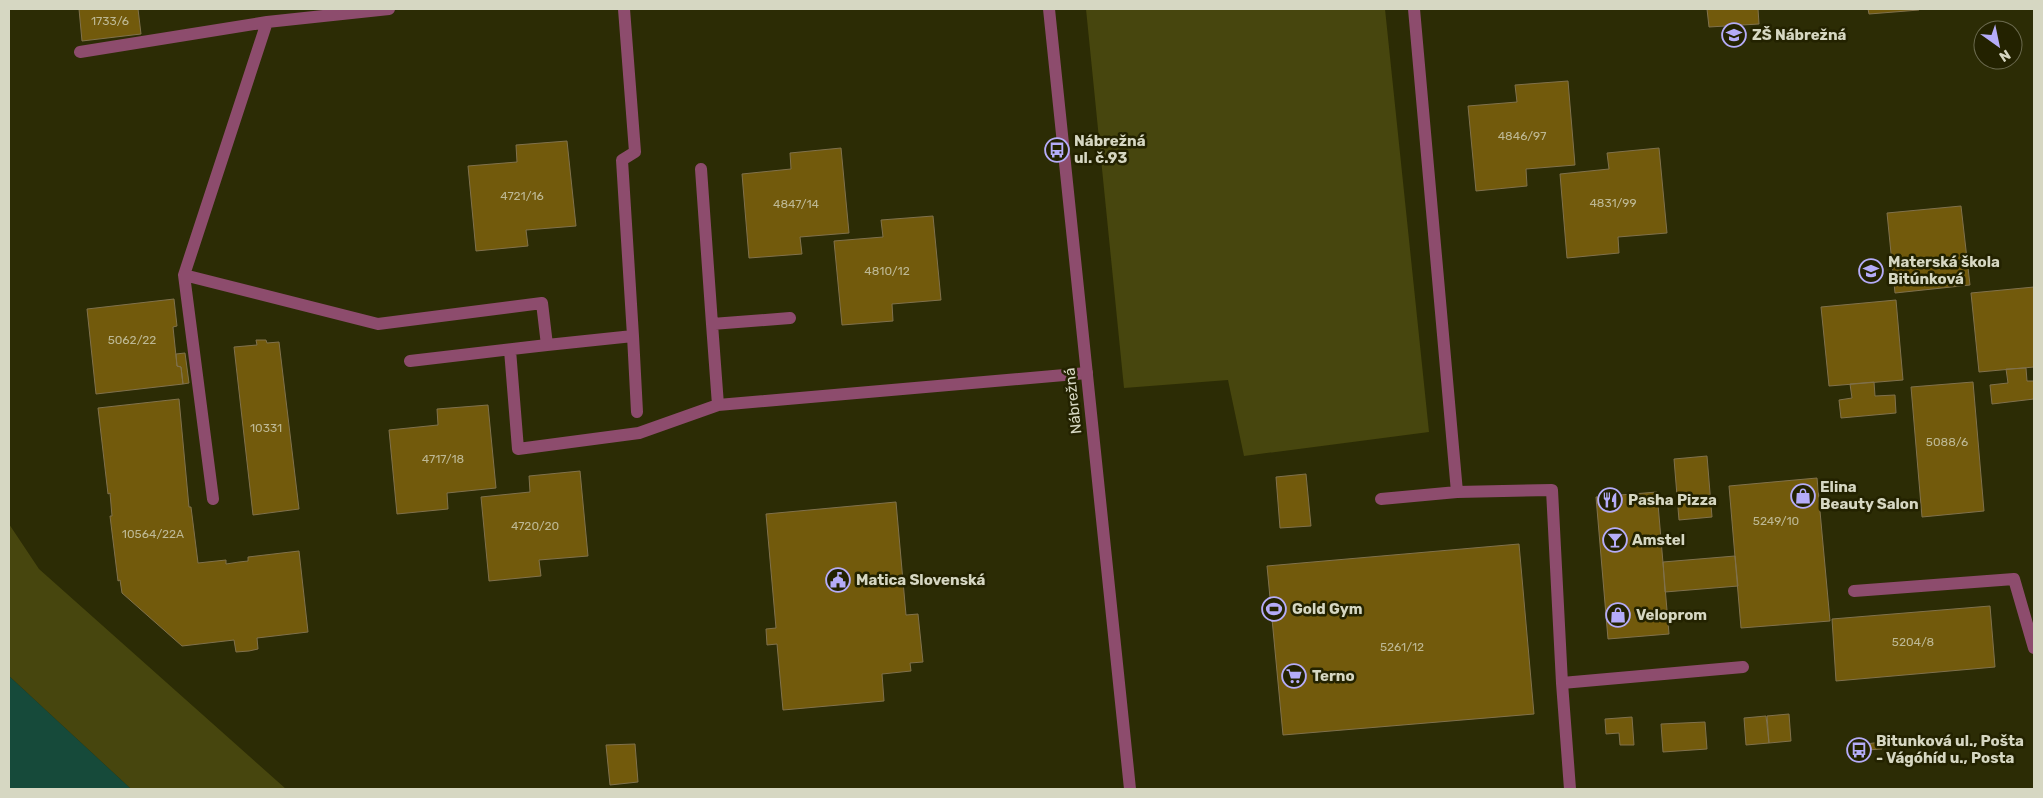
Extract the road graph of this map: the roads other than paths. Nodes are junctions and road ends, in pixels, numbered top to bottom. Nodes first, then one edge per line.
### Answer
1 (389, 9) edge
2 (624, 9) edge
3 (1049, 9) edge
4 (1414, 9) edge
5 (267, 22) junction
6 (80, 52) dead end
7 (701, 169) dead end
8 (184, 275) junction
9 (790, 318) dead end
10 (712, 324) junction
11 (633, 336) junction
12 (547, 345) junction
13 (510, 350) junction
14 (410, 361) dead end
15 (1087, 373) junction
16 (718, 405) junction
17 (637, 412) dead end
18 (1457, 492) junction
19 (213, 499) dead end
20 (1381, 499) dead end
21 (1854, 591) dead end
22 (2034, 648) edge
23 (1743, 667) dead end
24 (1562, 684) junction
25 (1130, 789) edge
26 (1570, 789) edge

1 - 5 street
2 - 11 street
3 - 15 street, Nábrežná
4 - 18 street
5 - 6 street
5 - 8 street
7 - 10 street
8 - 12 street
8 - 19 street
9 - 10 street
10 - 16 street
11 - 12 street
11 - 17 street
12 - 13 street
13 - 14 street
13 - 16 street
15 - 16 street
15 - 25 street, Nábrežná
18 - 20 street
18 - 24 street
21 - 22 street
23 - 24 street
24 - 26 street

